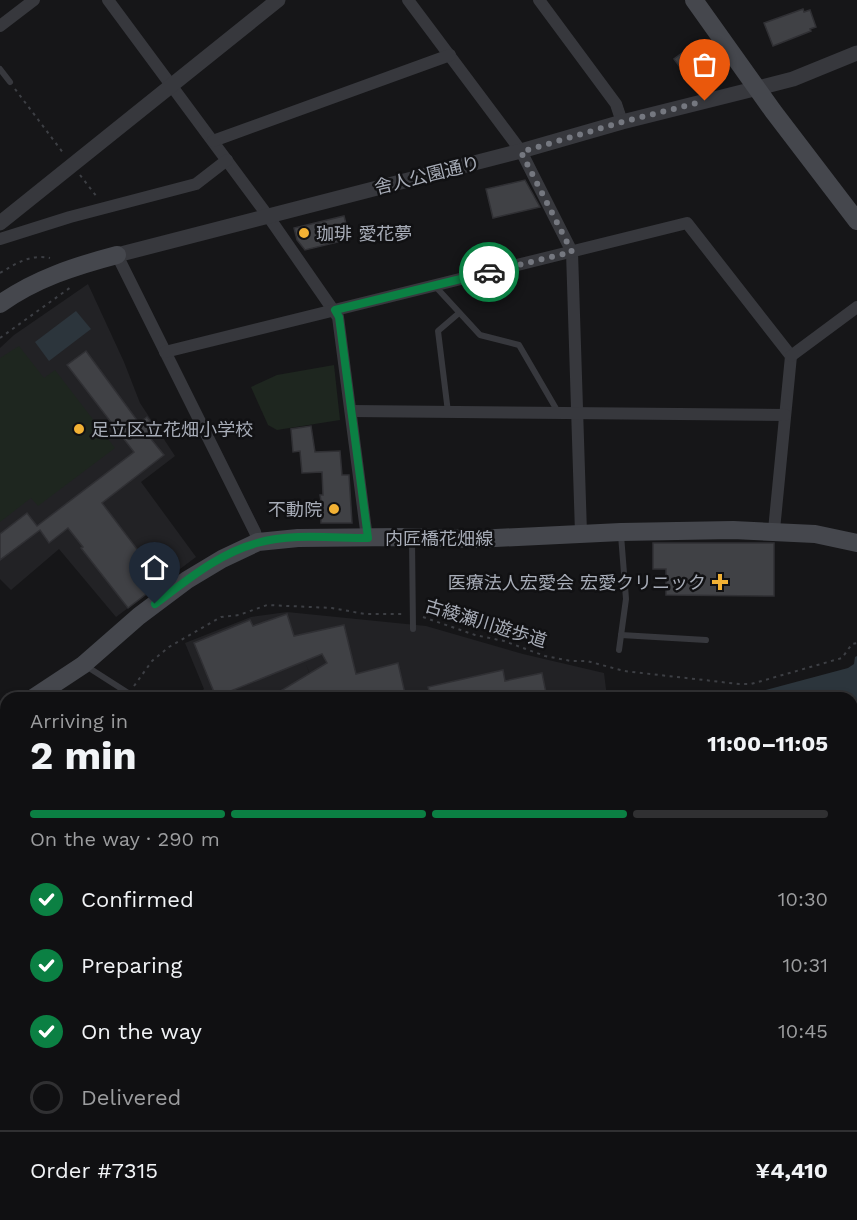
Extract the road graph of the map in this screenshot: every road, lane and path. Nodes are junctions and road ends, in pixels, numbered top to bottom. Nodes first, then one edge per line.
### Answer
1 (34, 0) edge
2 (108, 0) edge
3 (539, 0) edge
4 (694, 0) edge
5 (414, 2) edge
6 (269, 3) edge
7 (0, 26) edge
8 (857, 53) edge
9 (450, 55) junction
10 (0, 69) edge
11 (10, 82) joint
12 (171, 86) junction
13 (758, 88) junction
14 (622, 122) junction
15 (213, 141) junction
16 (521, 152) junction
17 (227, 160) junction
18 (72, 165) junction
19 (105, 208) junction
20 (268, 216) junction
21 (857, 222) edge
22 (0, 223) edge
23 (0, 239) edge
24 (572, 252) junction
25 (117, 255) junction
26 (56, 259) dead end
27 (0, 273) edge
28 (77, 282) dead end
29 (434, 286) junction
30 (0, 304) edge
31 (857, 307) edge
32 (335, 310) junction
33 (459, 313) junction
34 (0, 338) edge
35 (165, 352) junction
36 (791, 356) junction
37 (351, 411) junction
38 (448, 412) junction
39 (558, 412) junction
40 (578, 412) junction
41 (785, 415) junction
42 (774, 530) junction
43 (621, 532) junction
44 (581, 533) junction
45 (412, 537) junction
46 (368, 538) junction
47 (258, 542) junction
48 (857, 543) edge
49 (412, 615) junction
50 (413, 629) dead end
51 (621, 635) junction
52 (706, 639) dead end
53 (857, 643) edge
54 (619, 650) dead end
55 (83, 664) junction
56 (42, 692) edge
57 (127, 692) edge
58 (132, 692) edge

1 - 7 street
2 - 12 street
3 - 14 street
4 - 13 main road
5 - 9 street
6 - 12 street
8 - 13 street, 舎人公園通り
9 - 15 street
9 - 16 street
10 - 11 lane
11 - 18 path
12 - 15 street
12 - 18 street
13 - 14 street, 舎人公園通り
13 - 21 main road
14 - 16 street, 舎人公園通り
15 - 17 street
16 - 20 street, 舎人公園通り
16 - 24 street
17 - 19 street
17 - 20 street
18 - 19 path
18 - 22 street
19 - 23 street
20 - 25 street, 舎人公園通り
20 - 32 street
24 - 29 street
24 - 36 street
24 - 40 street
25 - 30 main road, 舎人公園通り
25 - 35 street
26 - 27 path
28 - 34 path
29 - 32 street
29 - 33 lane
31 - 36 street
32 - 35 street
32 - 37 street
33 - 38 lane
33 - 39 lane
35 - 47 street
36 - 41 street
37 - 38 street
37 - 46 street
38 - 39 street
39 - 40 street
40 - 41 street
40 - 44 street
41 - 42 street
42 - 43 main road, 内匠橋花畑線
42 - 48 main road, 内匠橋花畑線
43 - 44 main road, 内匠橋花畑線
43 - 51 lane
44 - 45 main road, 内匠橋花畑線
45 - 46 main road, 内匠橋花畑線
45 - 49 lane
46 - 47 main road, 内匠橋花畑線
47 - 55 main road, 内匠橋花畑線
49 - 50 lane
49 - 53 path, 古綾瀬川遊歩道
49 - 58 path, 古綾瀬川遊歩道
51 - 52 lane
51 - 54 lane
55 - 56 main road, 内匠橋花畑線
55 - 57 lane

